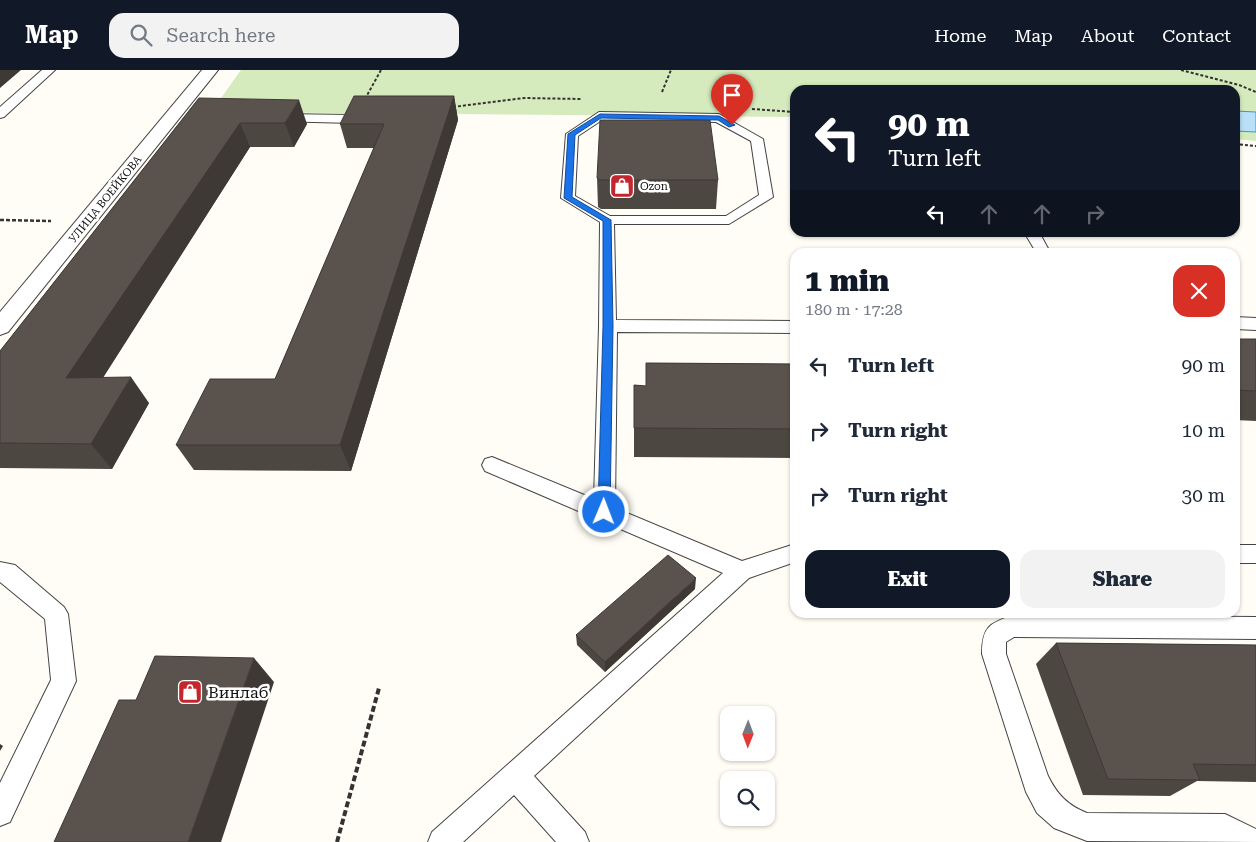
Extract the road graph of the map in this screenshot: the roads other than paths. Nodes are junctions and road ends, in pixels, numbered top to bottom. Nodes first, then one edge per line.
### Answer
1 (49, 70) edge
2 (210, 70) edge
3 (0, 114) edge
4 (267, 118) edge
5 (354, 119) edge
6 (607, 220) junction
7 (1034, 237) edge
8 (1041, 248) edge
9 (1240, 323) edge
10 (1256, 324) edge
11 (608, 326) junction
12 (0, 327) edge
13 (790, 327) edge
14 (492, 465) dead end
15 (604, 512) junction
16 (1240, 554) edge
17 (1256, 554) edge
18 (790, 555) edge
19 (740, 571) junction
20 (0, 572) edge
21 (1256, 628) edge
22 (515, 775) junction
23 (0, 812) edge
24 (442, 842) edge
25 (575, 842) edge
26 (1252, 842) edge

1 - 3 lane
2 - 12 street, УЛИЦА ВОЕЙКОВА
4 - 5 lane
6 - 6 lane
6 - 11 lane
7 - 8 lane
9 - 10 lane
11 - 13 lane
11 - 15 lane
14 - 15 lane
15 - 19 lane
16 - 17 lane
18 - 19 lane
19 - 22 lane
20 - 23 lane
21 - 26 lane
22 - 24 lane
22 - 25 lane

